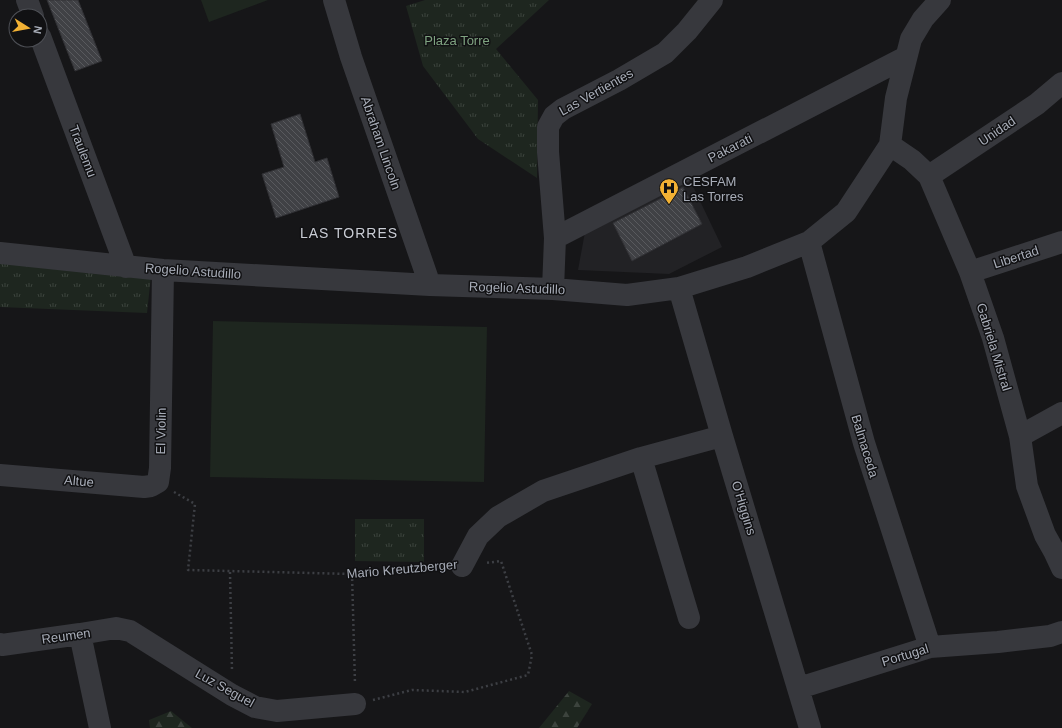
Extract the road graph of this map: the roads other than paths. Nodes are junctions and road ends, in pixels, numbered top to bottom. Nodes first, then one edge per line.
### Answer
1 (334, 0) edge
2 (712, 0) edge
3 (940, 0) edge
4 (44, 48) edge
5 (906, 57) junction
6 (1062, 83) edge
7 (890, 145) junction
8 (929, 176) junction
9 (555, 238) junction
10 (809, 242) junction
11 (1062, 242) edge
12 (0, 253) edge
13 (126, 267) junction
14 (163, 270) junction
15 (970, 272) junction
16 (430, 285) junction
17 (679, 288) junction
18 (553, 289) junction
19 (1062, 413) edge
20 (722, 436) junction
21 (1020, 436) junction
22 (641, 458) junction
23 (0, 475) edge
24 (158, 482) joint
25 (1059, 556) edge
26 (462, 566) road end
27 (689, 618) dead end
28 (130, 630) joint
29 (1062, 632) edge
30 (80, 634) junction
31 (1, 644) edge
32 (930, 647) junction
33 (799, 688) junction
34 (355, 704) road end
35 (100, 728) edge
36 (810, 728) edge

1 - 16 street, Abraham Lincoln
2 - 9 street, Las Vertientes
3 - 5 street, Rogelio Astudillo
4 - 13 street, Traulemu
5 - 7 street, Rogelio Astudillo
5 - 9 street, Pakarati
6 - 8 street, Unidad
7 - 8 street, Gabriela Mistral
7 - 10 street, Rogelio Astudillo
8 - 15 street, Gabriela Mistral
9 - 18 street, Las Vertientes
10 - 17 street, Rogelio Astudillo
10 - 32 street, Balmaceda
11 - 15 street, Libertad
12 - 13 street, Rogelio Astudillo
13 - 14 street, Rogelio Astudillo
14 - 16 street, Rogelio Astudillo
14 - 24 street, El Violin
15 - 21 street, Gabriela Mistral
16 - 18 street, Rogelio Astudillo
17 - 18 street, Rogelio Astudillo
17 - 20 street, O'Higgins
19 - 21 street
20 - 22 street, Mario Kreutzberger
20 - 33 street, O'Higgins
21 - 25 street, Gabriela Mistral
22 - 26 street, Mario Kreutzberger
22 - 27 street
23 - 24 street, Altue
28 - 30 street, Reumen
28 - 34 street, Luz Seguel
29 - 32 street, Portugal
30 - 31 street, Reumen
30 - 35 street
32 - 33 street, Portugal
33 - 36 street, O'Higgins

